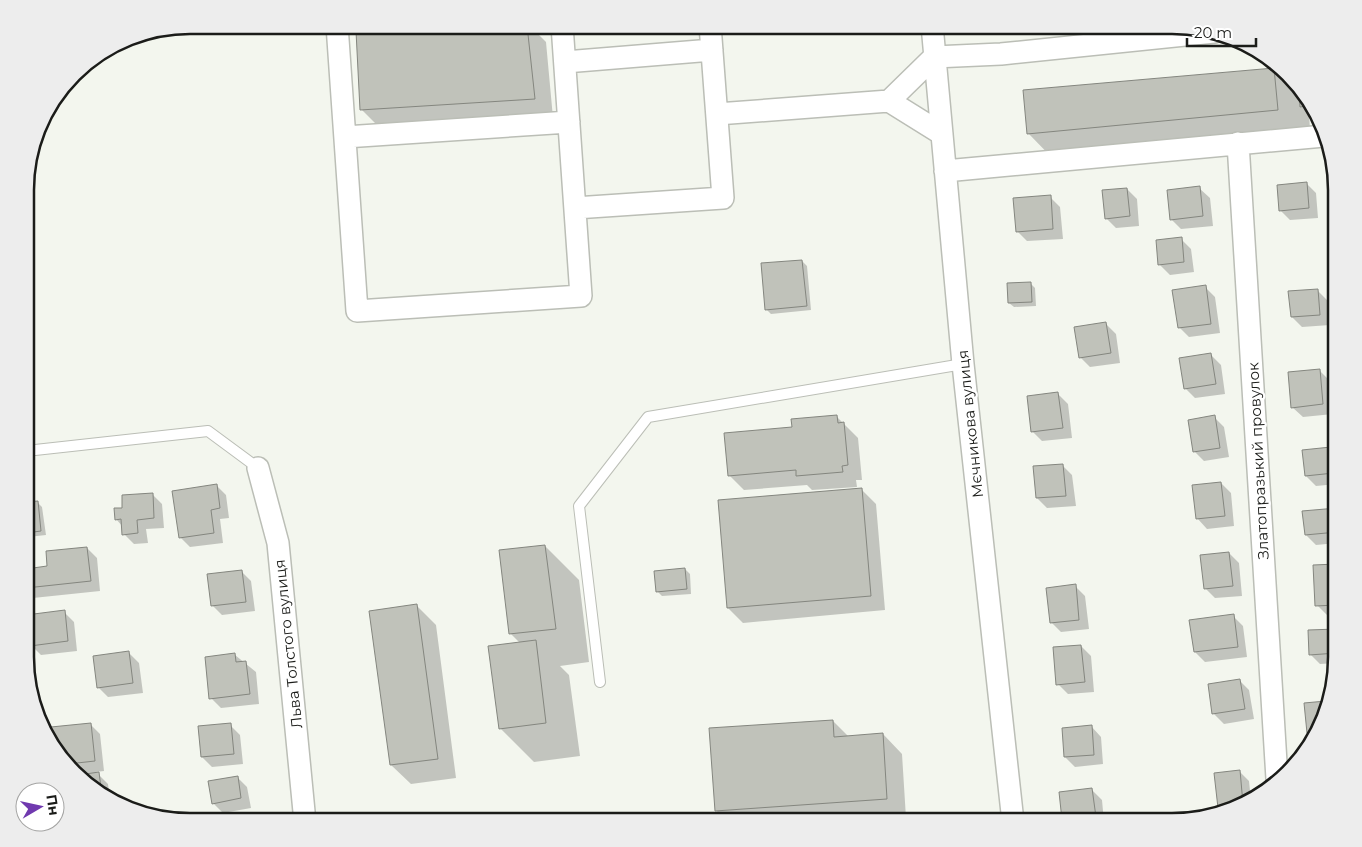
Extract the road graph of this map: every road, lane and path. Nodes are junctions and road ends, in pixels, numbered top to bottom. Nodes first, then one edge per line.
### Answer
1 (338, 34) edge
2 (563, 34) edge
3 (711, 34) edge
4 (933, 34) edge
5 (1115, 34) edge
6 (712, 50) junction
7 (934, 56) junction
8 (565, 62) junction
9 (889, 101) junction
10 (717, 114) junction
11 (569, 122) junction
12 (942, 134) junction
13 (1318, 136) edge
14 (345, 137) junction
15 (1238, 143) junction
16 (945, 171) junction
17 (575, 208) junction
18 (963, 364) junction
19 (34, 450) edge
20 (258, 468) joint
21 (600, 682) dead end
22 (1277, 773) edge
23 (304, 813) edge
24 (1012, 813) edge

1 - 14 street
2 - 8 street
3 - 6 street
4 - 7 street, Мєчникова вулиця
5 - 7 street
6 - 8 street
6 - 10 street
7 - 9 street
7 - 12 street, Мєчникова вулиця
8 - 11 street
9 - 10 street
9 - 12 street
10 - 17 street
11 - 14 street
11 - 17 street
12 - 16 street, Мєчникова вулиця
13 - 15 street
14 - 17 street
15 - 16 street
15 - 22 street, Златопразький провулок
16 - 18 street, Мєчникова вулиця
18 - 21 lane
18 - 24 street, Мєчникова вулиця
19 - 20 lane
20 - 23 street, Льва Толстого вулиця

